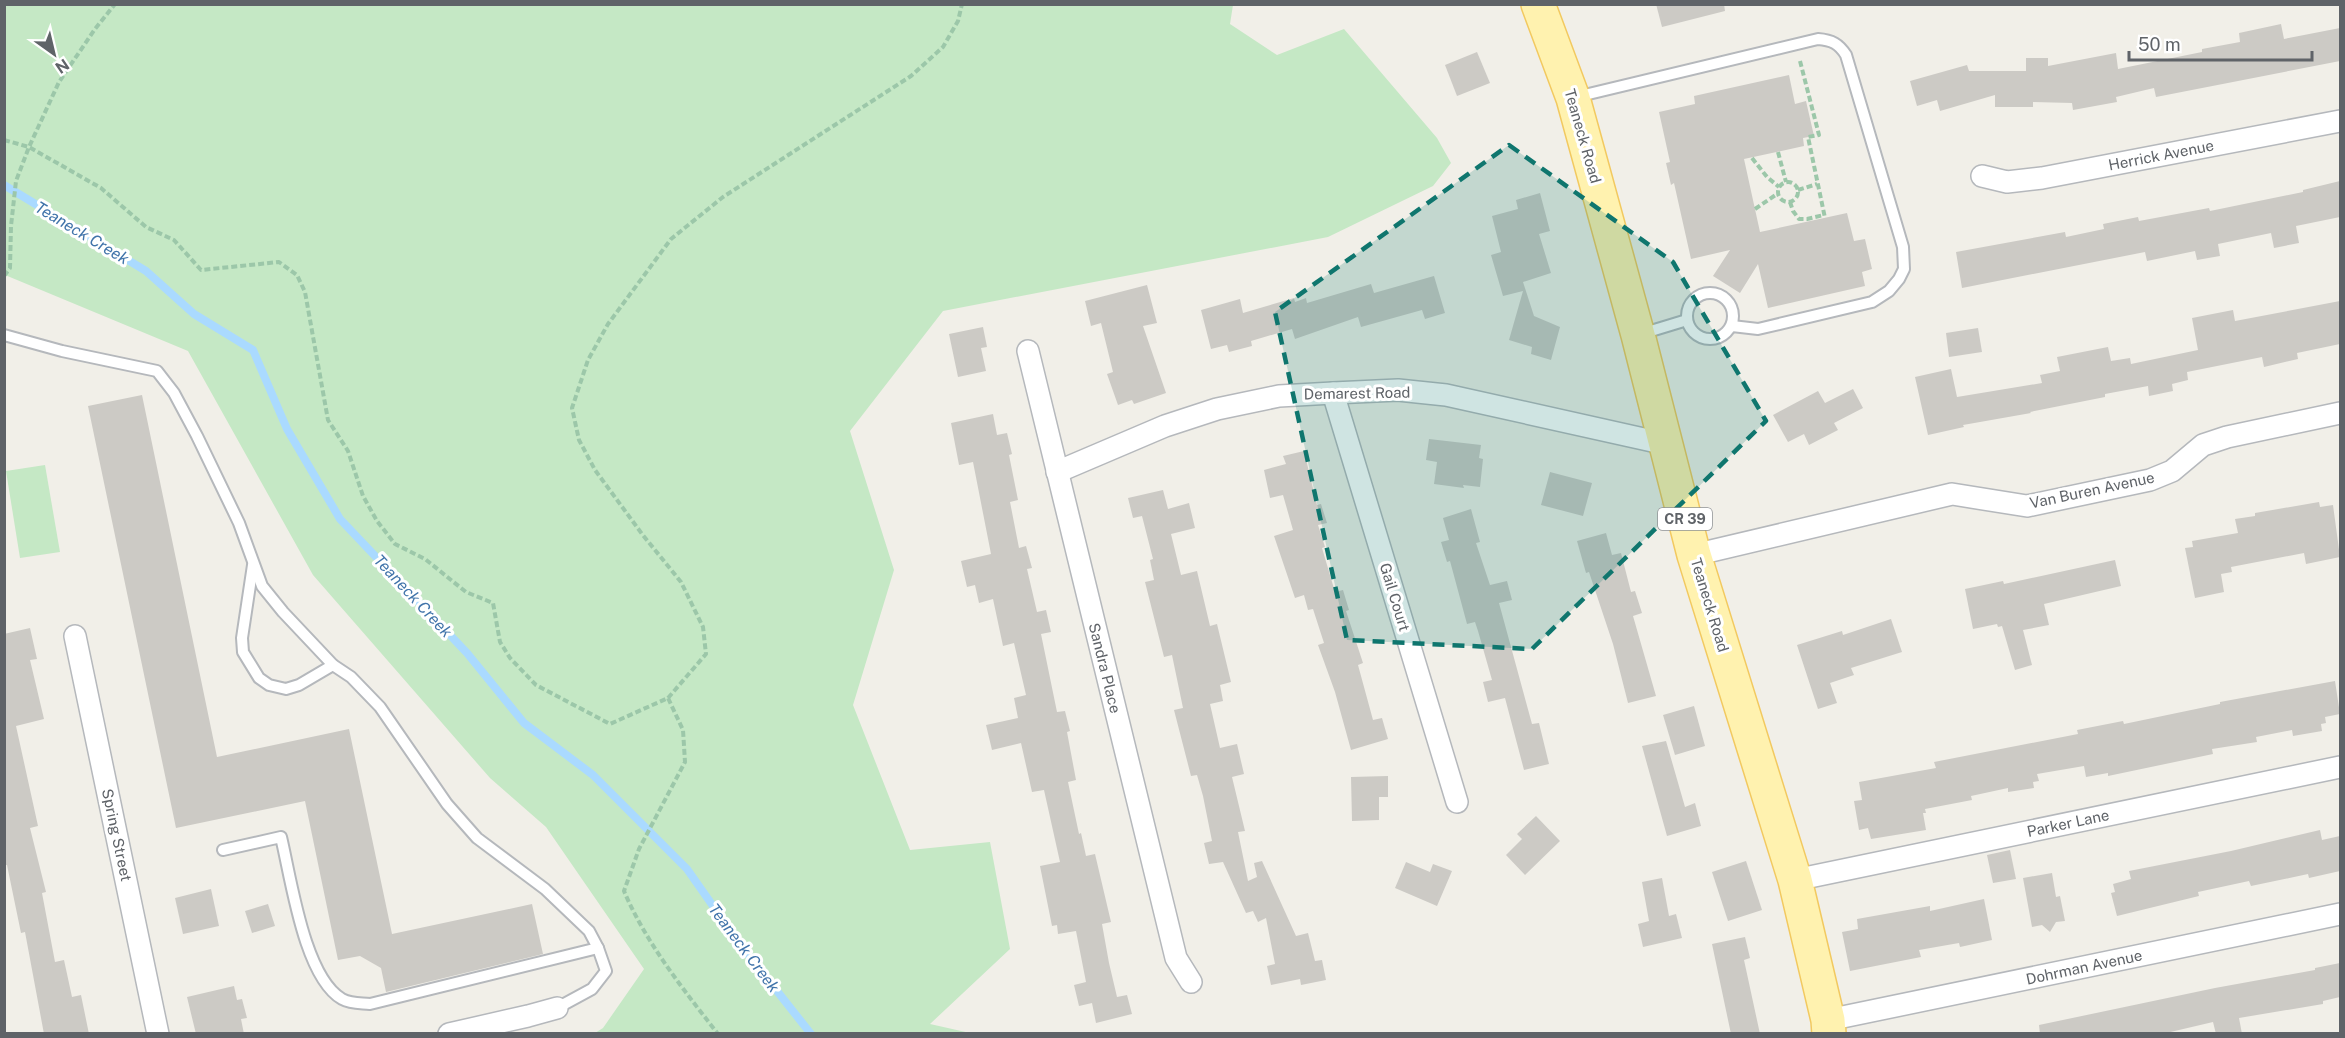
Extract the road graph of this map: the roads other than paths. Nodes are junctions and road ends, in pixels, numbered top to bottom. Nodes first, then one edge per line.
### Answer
1 (1538, 4) edge
2 (1573, 98) junction
3 (2340, 121) edge
4 (1982, 176) dead end
5 (1687, 320) junction
6 (1732, 326) junction
7 (4, 335) edge
8 (1638, 335) junction
9 (1028, 351) dead end
10 (1333, 393) junction
11 (2340, 413) edge
12 (1666, 444) junction
13 (1057, 472) junction
14 (1694, 555) junction
15 (253, 562) junction
16 (75, 636) dead end
17 (333, 665) junction
18 (2340, 767) edge
19 (1457, 802) dead end
20 (223, 850) dead end
21 (1795, 880) junction
22 (2340, 914) edge
23 (598, 948) junction
24 (1191, 982) dead end
25 (557, 1008) joint
26 (1829, 1027) edge
27 (158, 1034) edge
28 (449, 1034) edge

1 - 2 main road, Teaneck Road / CR 39
2 - 6 lane
2 - 8 main road, Teaneck Road / CR 39
3 - 4 street, Herrick Avenue
5 - 6 lane
5 - 6 lane
5 - 8 lane
7 - 15 lane
8 - 12 main road, Teaneck Road / CR 39
9 - 13 street, Sandra Place
10 - 12 street, Demarest Road
10 - 13 street, Demarest Road
10 - 19 street, Gail Court
11 - 14 street, Van Buren Avenue
12 - 14 main road, Teaneck Road / CR 39
13 - 24 street, Sandra Place
14 - 21 main road, Teaneck Road / CR 39
15 - 17 lane
15 - 17 lane
16 - 27 street, Spring Street
17 - 23 lane
18 - 21 street, Parker Lane
20 - 23 lane
21 - 26 main road, Teaneck Road / CR 39
22 - 26 street, Dohrman Avenue
23 - 25 lane
25 - 28 street

